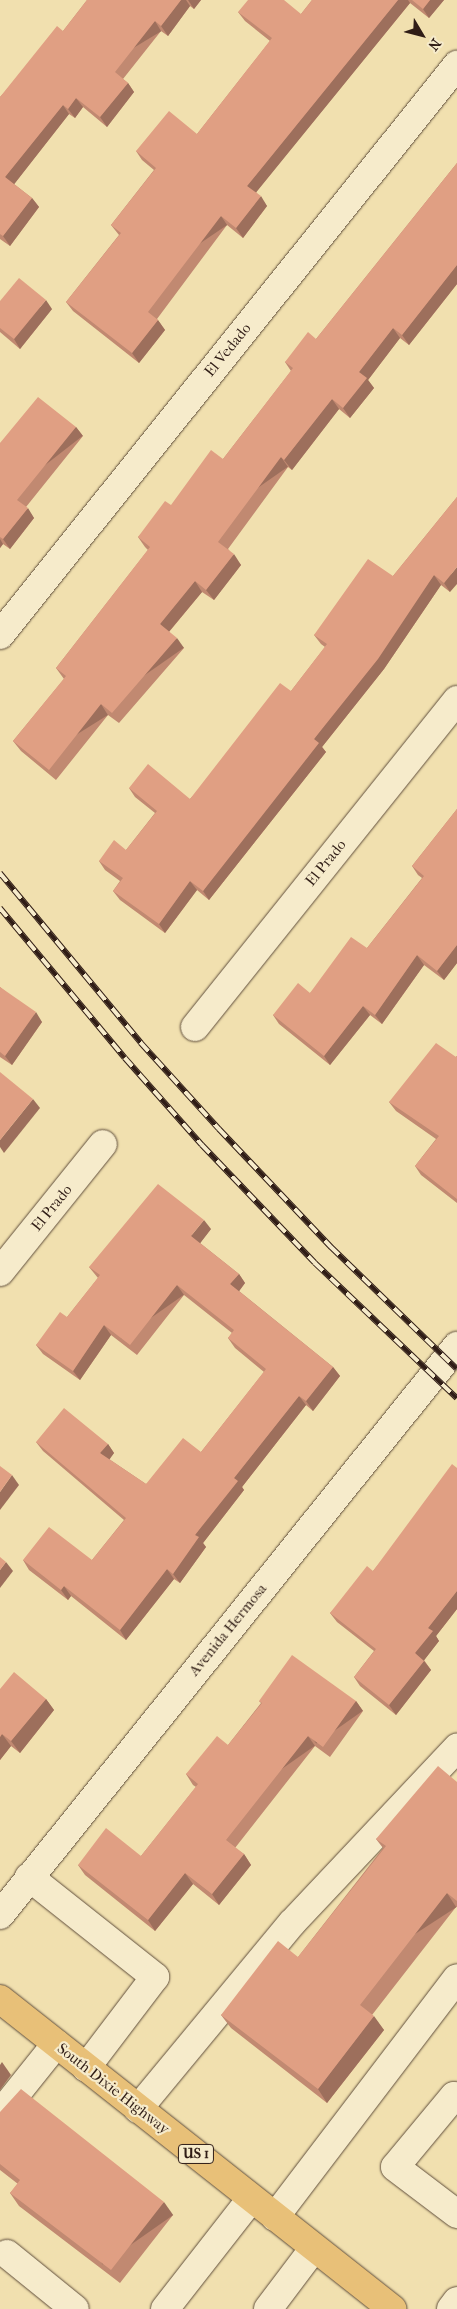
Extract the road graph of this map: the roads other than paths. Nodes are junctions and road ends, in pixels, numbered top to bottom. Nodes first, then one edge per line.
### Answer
1 (457, 65) edge
2 (0, 635) edge
3 (457, 700) edge
4 (195, 1027) dead end
5 (103, 1144) dead end
6 (0, 1272) edge
7 (457, 1346) edge
8 (457, 1748) edge
9 (10, 1893) edge
10 (457, 1978) edge
11 (0, 1999) edge
12 (56, 2044) junction
13 (86, 2068) junction
14 (457, 2099) edge
15 (138, 2109) junction
16 (0, 2114) edge
17 (251, 2199) junction
18 (457, 2214) edge
19 (276, 2217) junction
20 (314, 2248) junction
21 (7, 2254) dead end
22 (457, 2301) edge
23 (75, 2309) edge
24 (166, 2309) edge
25 (268, 2309) edge
26 (392, 2309) edge
27 (451, 2309) edge

1 - 2 street, El Vedado
3 - 4 street, El Prado
5 - 6 street, El Prado
7 - 9 street, Avenida Hermosa
8 - 15 street
9 - 13 street
10 - 19 street
11 - 12 main road, South Dixie Highway / US 1
12 - 13 main road, South Dixie Highway / US 1
12 - 16 street
13 - 15 main road, South Dixie Highway / US 1
14 - 18 street
15 - 17 main road, South Dixie Highway / US 1
17 - 19 main road, South Dixie Highway / US 1
17 - 24 street
19 - 20 main road, South Dixie Highway / US 1
20 - 25 street
20 - 26 main road, South Dixie Highway / US 1
21 - 23 street
22 - 27 street

